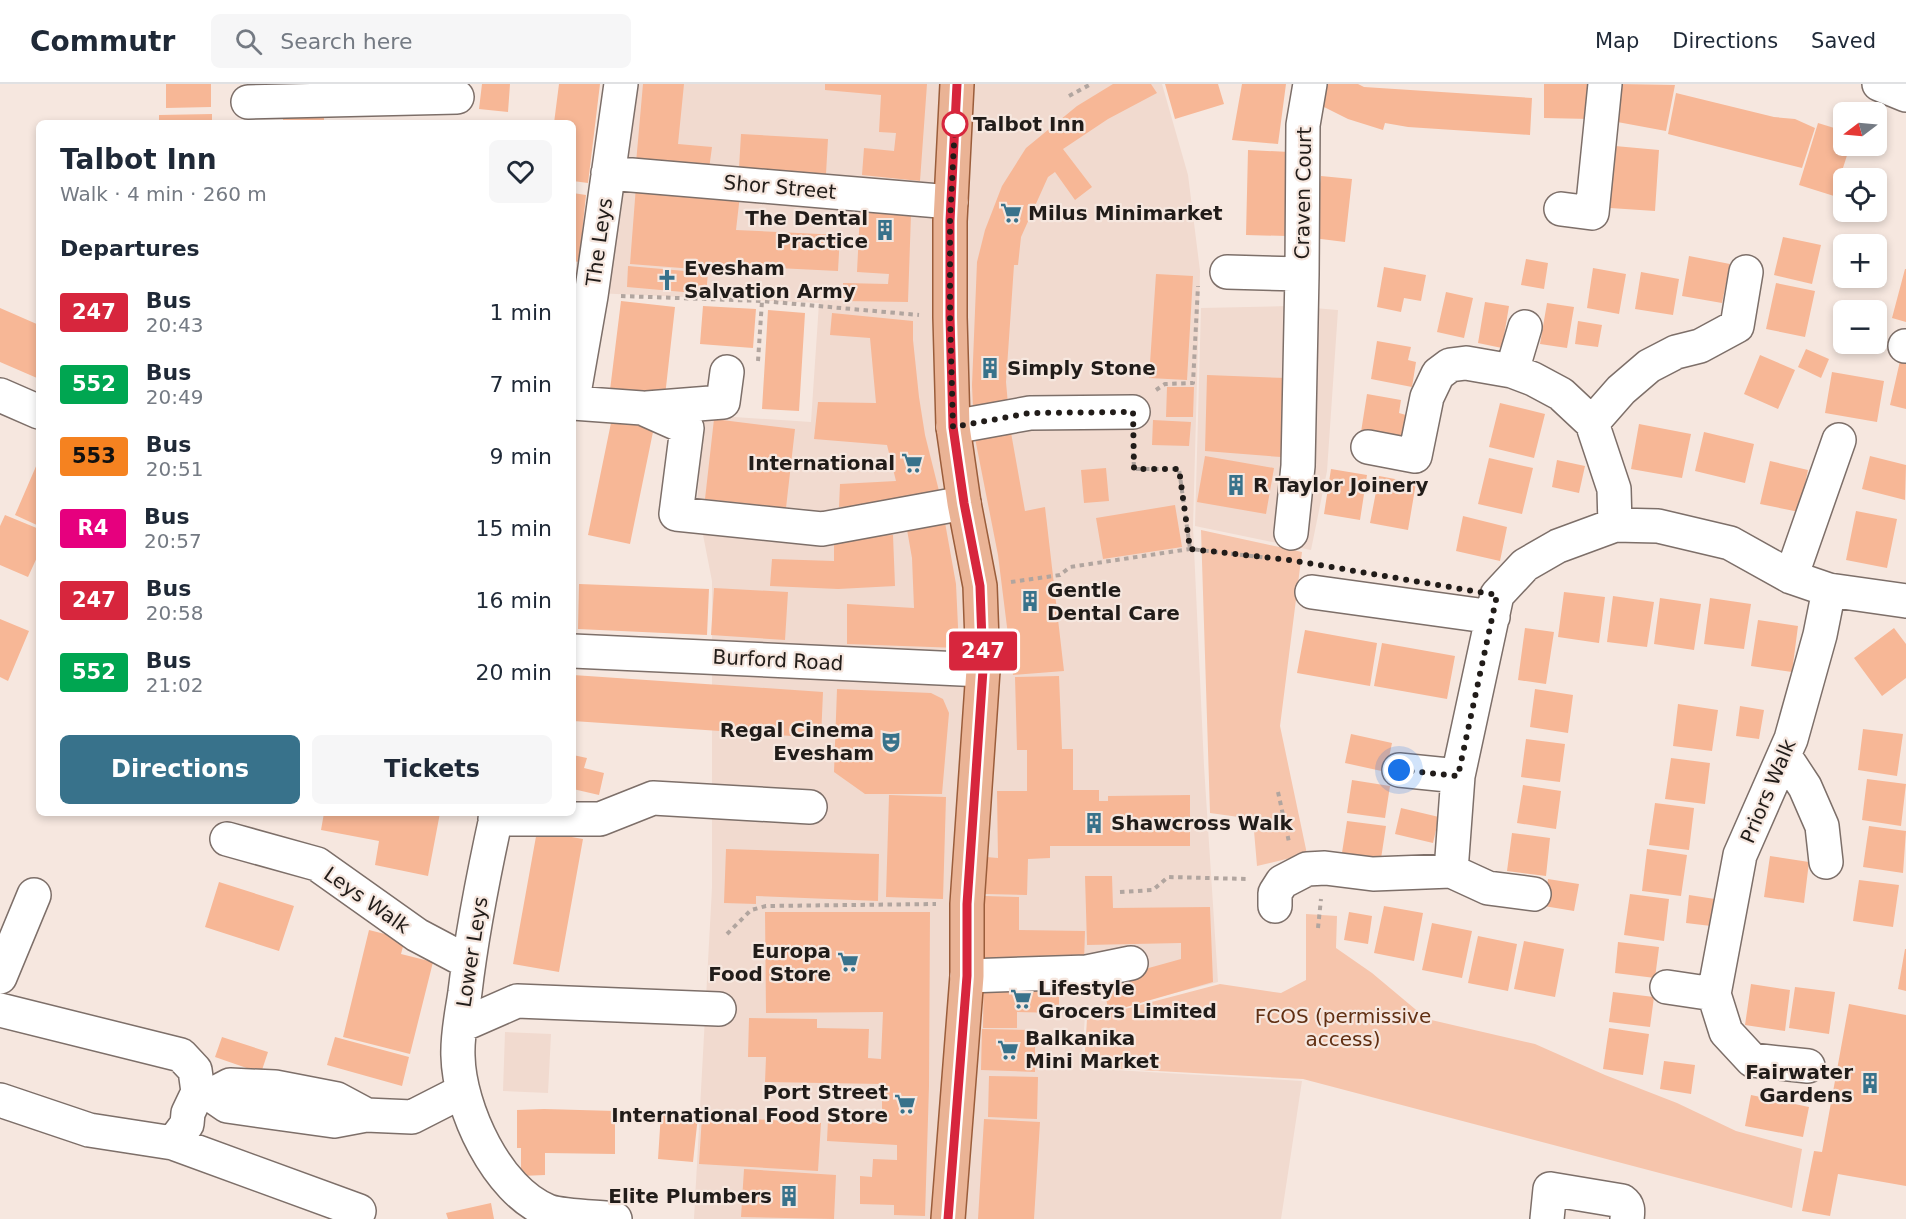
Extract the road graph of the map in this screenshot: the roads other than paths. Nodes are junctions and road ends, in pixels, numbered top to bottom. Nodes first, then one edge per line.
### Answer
1 (621, 84) edge
2 (957, 84) edge
3 (1310, 84) edge
4 (1605, 84) edge
5 (1879, 84) edge
6 (1906, 95) edge
7 (457, 97) dead end
8 (248, 103) edge
9 (608, 173) junction
10 (951, 202) junction
11 (1561, 209) dead end
12 (1227, 272) road end
13 (1746, 272) dead end
14 (1302, 274) junction
15 (1525, 327) dead end
16 (1512, 371) junction
17 (742, 372) road end
18 (576, 384) edge
19 (0, 395) edge
20 (576, 401) edge
21 (642, 408) junction
22 (36, 411) edge
23 (1133, 412) road end
24 (1592, 423) junction
25 (953, 427) junction
26 (1839, 440) dead end
27 (1368, 447) dead end
28 (964, 503) junction
29 (1615, 525) junction
30 (1285, 546) road end
31 (1791, 577) junction
32 (1829, 590) junction
33 (1312, 592) dead end
34 (1906, 601) edge
35 (1493, 617) junction
36 (576, 651) edge
37 (983, 670) junction
38 (1784, 755) junction
39 (1399, 770) dead end
40 (1458, 776) junction
41 (810, 807) dead end
42 (496, 816) edge
43 (227, 839) dead end
44 (1826, 862) dead end
45 (1451, 871) junction
46 (1534, 894) dead end
47 (34, 896) dead end
48 (1275, 906) dead end
49 (468, 962) junction
50 (1131, 963) dead end
51 (967, 976) junction
52 (0, 977) edge
53 (1667, 987) dead end
54 (1714, 994) junction
55 (719, 1009) dead end
56 (0, 1010) edge
57 (460, 1026) junction
58 (1808, 1066) dead end
59 (464, 1091) junction
60 (204, 1093) junction
61 (0, 1100) edge
62 (173, 1143) junction
63 (359, 1211) dead end
64 (548, 1215) edge
65 (615, 1219) edge
66 (948, 1219) edge
67 (1547, 1219) edge
68 (1627, 1219) edge

1 - 9 street, The Leys
2 - 10 main road
3 - 14 street, Craven Court
4 - 11 street
5 - 6 street
7 - 8 street
9 - 10 street, Shor Street
9 - 18 street, The Leys
10 - 25 main road
12 - 14 street, Craven Court
13 - 24 street
14 - 30 street
15 - 16 street
16 - 24 street
16 - 27 street
17 - 21 street
19 - 22 street
20 - 21 street
21 - 28 street
23 - 25 street
24 - 29 street
25 - 28 main road
26 - 31 street
28 - 37 main road
29 - 31 street
29 - 35 street
31 - 32 street
32 - 34 street
32 - 38 street, Priors Walk
33 - 35 street
35 - 40 street
36 - 37 street, Burford Road
37 - 51 main road
38 - 44 street
38 - 54 street, Priors Walk
39 - 40 street
40 - 45 street
41 - 42 street
42 - 49 street, Lower Leys
43 - 49 street, Leys Walk
45 - 46 street
45 - 48 street
47 - 52 street
49 - 57 street, Lower Leys
50 - 51 street
51 - 66 main road
53 - 54 street
54 - 58 street, Priors Walk
55 - 57 street
56 - 60 street
57 - 59 street, Lower Leys
59 - 60 street
59 - 64 street, Lower Leys
60 - 62 street
61 - 62 street
62 - 63 street
64 - 65 street
67 - 68 street

